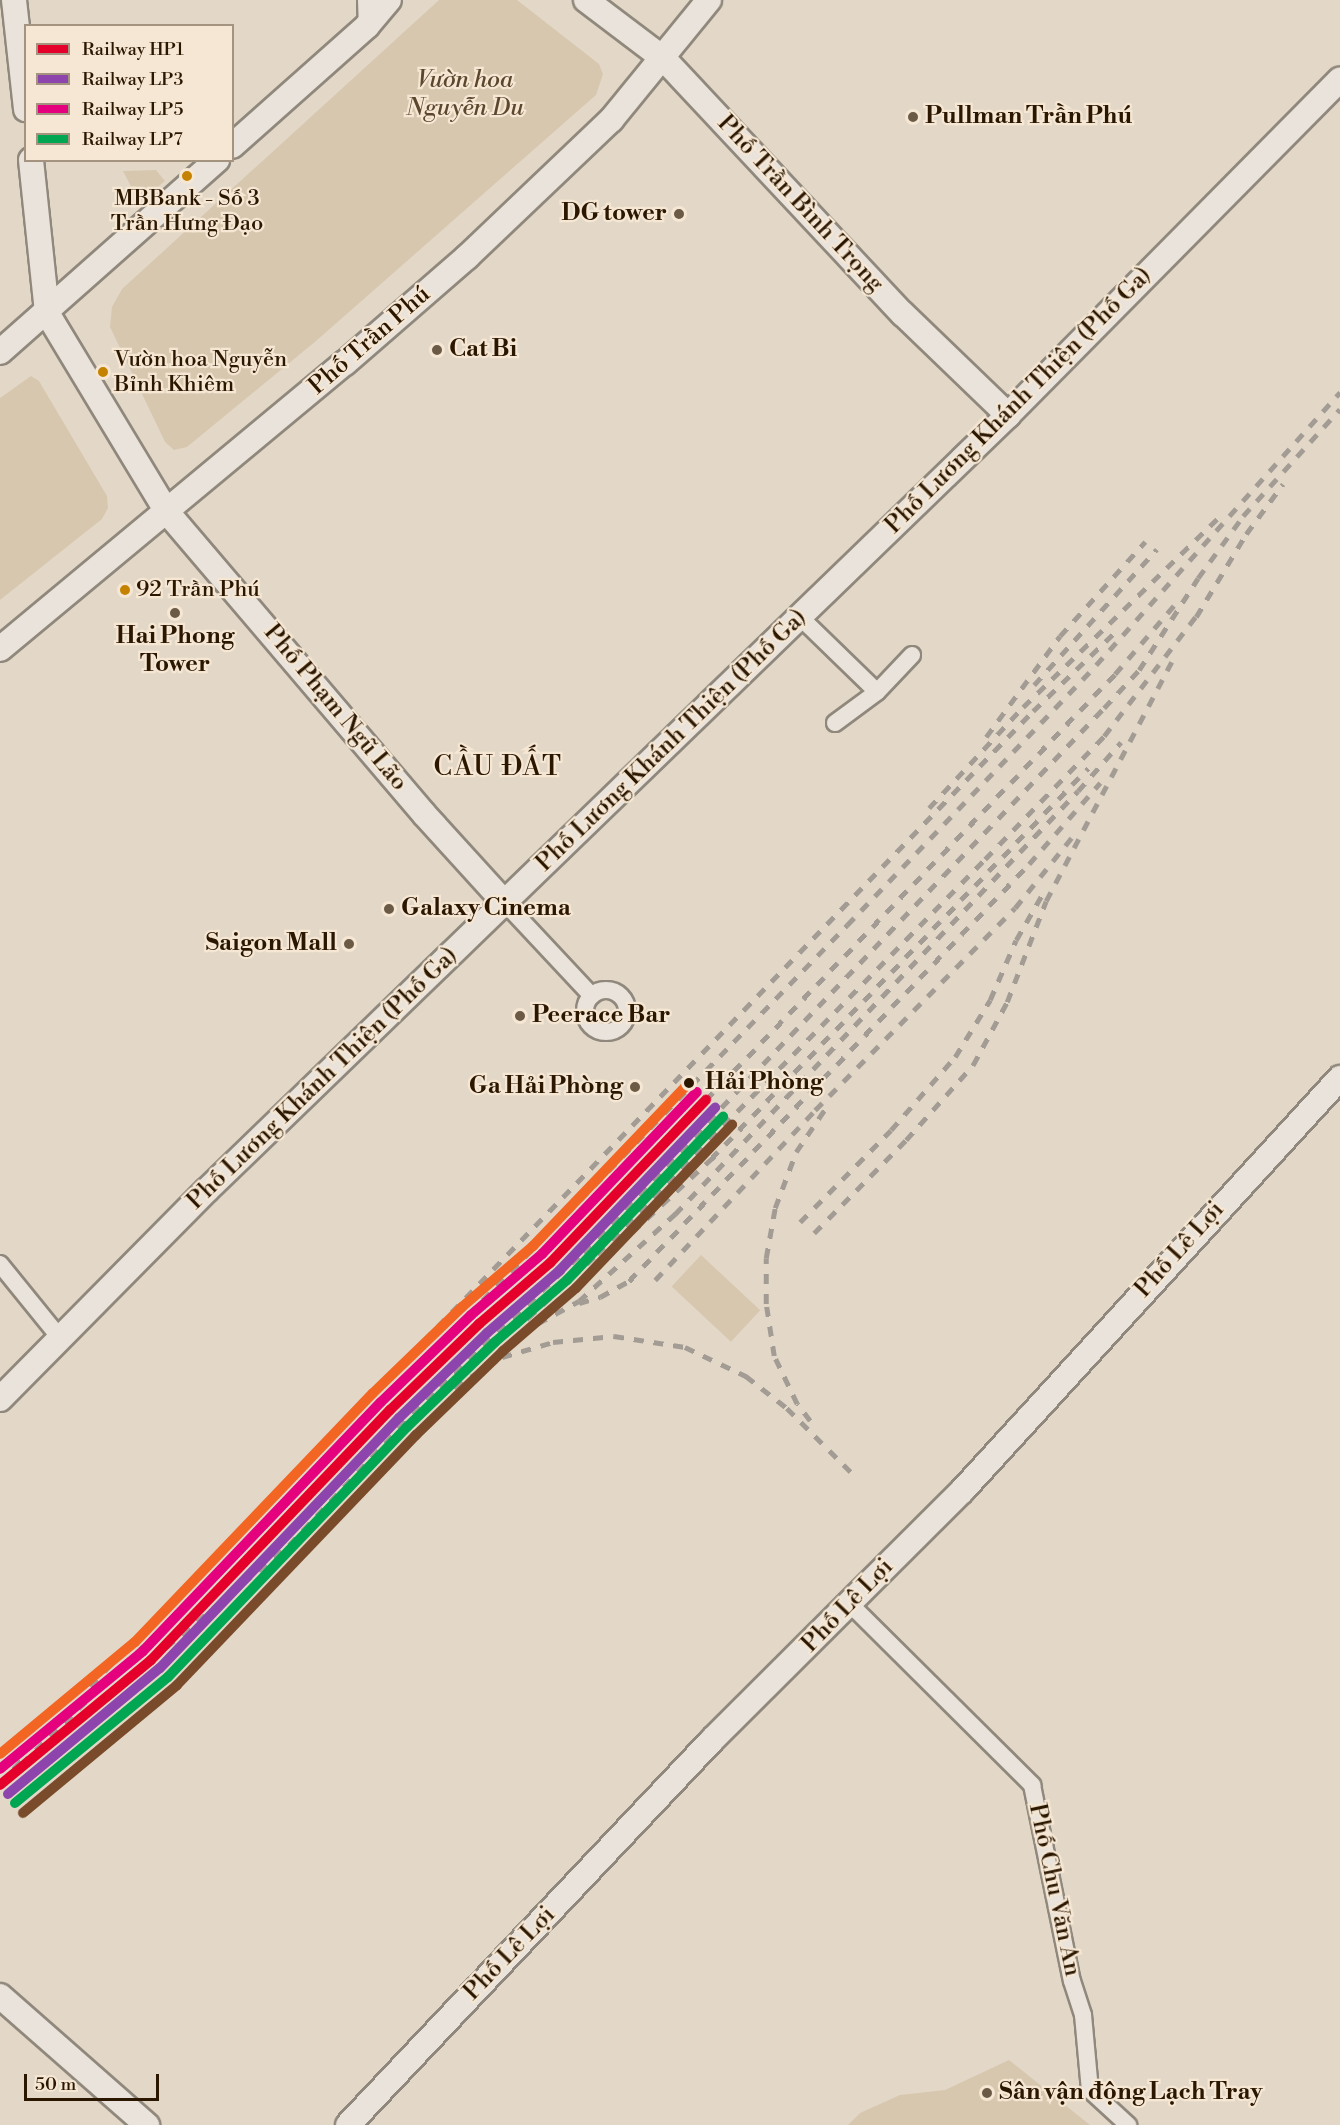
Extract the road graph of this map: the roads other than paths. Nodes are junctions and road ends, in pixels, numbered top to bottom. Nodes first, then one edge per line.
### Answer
1 (14, 0) edge
2 (366, 0) edge
3 (389, 0) edge
4 (586, 0) edge
5 (709, 0) edge
6 (367, 26) junction
7 (664, 58) junction
8 (1340, 80) edge
9 (24, 91) edge
10 (234, 144) edge
11 (31, 162) edge
12 (215, 162) edge
13 (47, 313) junction
14 (0, 352) edge
15 (1008, 416) junction
16 (167, 512) junction
17 (800, 617) junction
18 (0, 649) edge
19 (912, 655) dead end
20 (877, 692) junction
21 (835, 723) dead end
22 (505, 903) junction
23 (592, 996) dead end
24 (1340, 1078) edge
25 (0, 1264) edge
26 (60, 1338) junction
27 (0, 1399) edge
28 (850, 1604) junction
29 (0, 1996) edge
30 (147, 2125) edge
31 (348, 2125) edge
32 (1128, 2125) edge

1 - 9 main road
2 - 6 street
3 - 6 main road
4 - 7 main road, Phố Trần Bình Trọng
5 - 7 main road, Phố Trần Phú
6 - 10 main road
7 - 15 main road, Phố Trần Bình Trọng
7 - 16 main road, Phố Trần Phú
8 - 15 main road, Phố Lương Khánh Thiện (Phố Ga)
11 - 13 main road
12 - 13 main road
13 - 14 main road
13 - 16 main road, Phố Phạm Ngũ Lão
15 - 17 main road, Phố Lương Khánh Thiện (Phố Ga)
16 - 18 main road, Phố Trần Phú
16 - 22 main road, Phố Phạm Ngũ Lão
17 - 20 street
17 - 22 main road, Phố Lương Khánh Thiện (Phố Ga)
19 - 20 street
20 - 21 street
22 - 23 street
22 - 26 main road, Phố Lương Khánh Thiện (Phố Ga)
24 - 28 main road, Phố Lê Lợi
25 - 26 street
26 - 27 main road, Phố Lương Khánh Thiện (Phố Ga)
28 - 31 main road, Phố Lê Lợi
28 - 32 street, Phố Chu Văn An
29 - 30 main road

